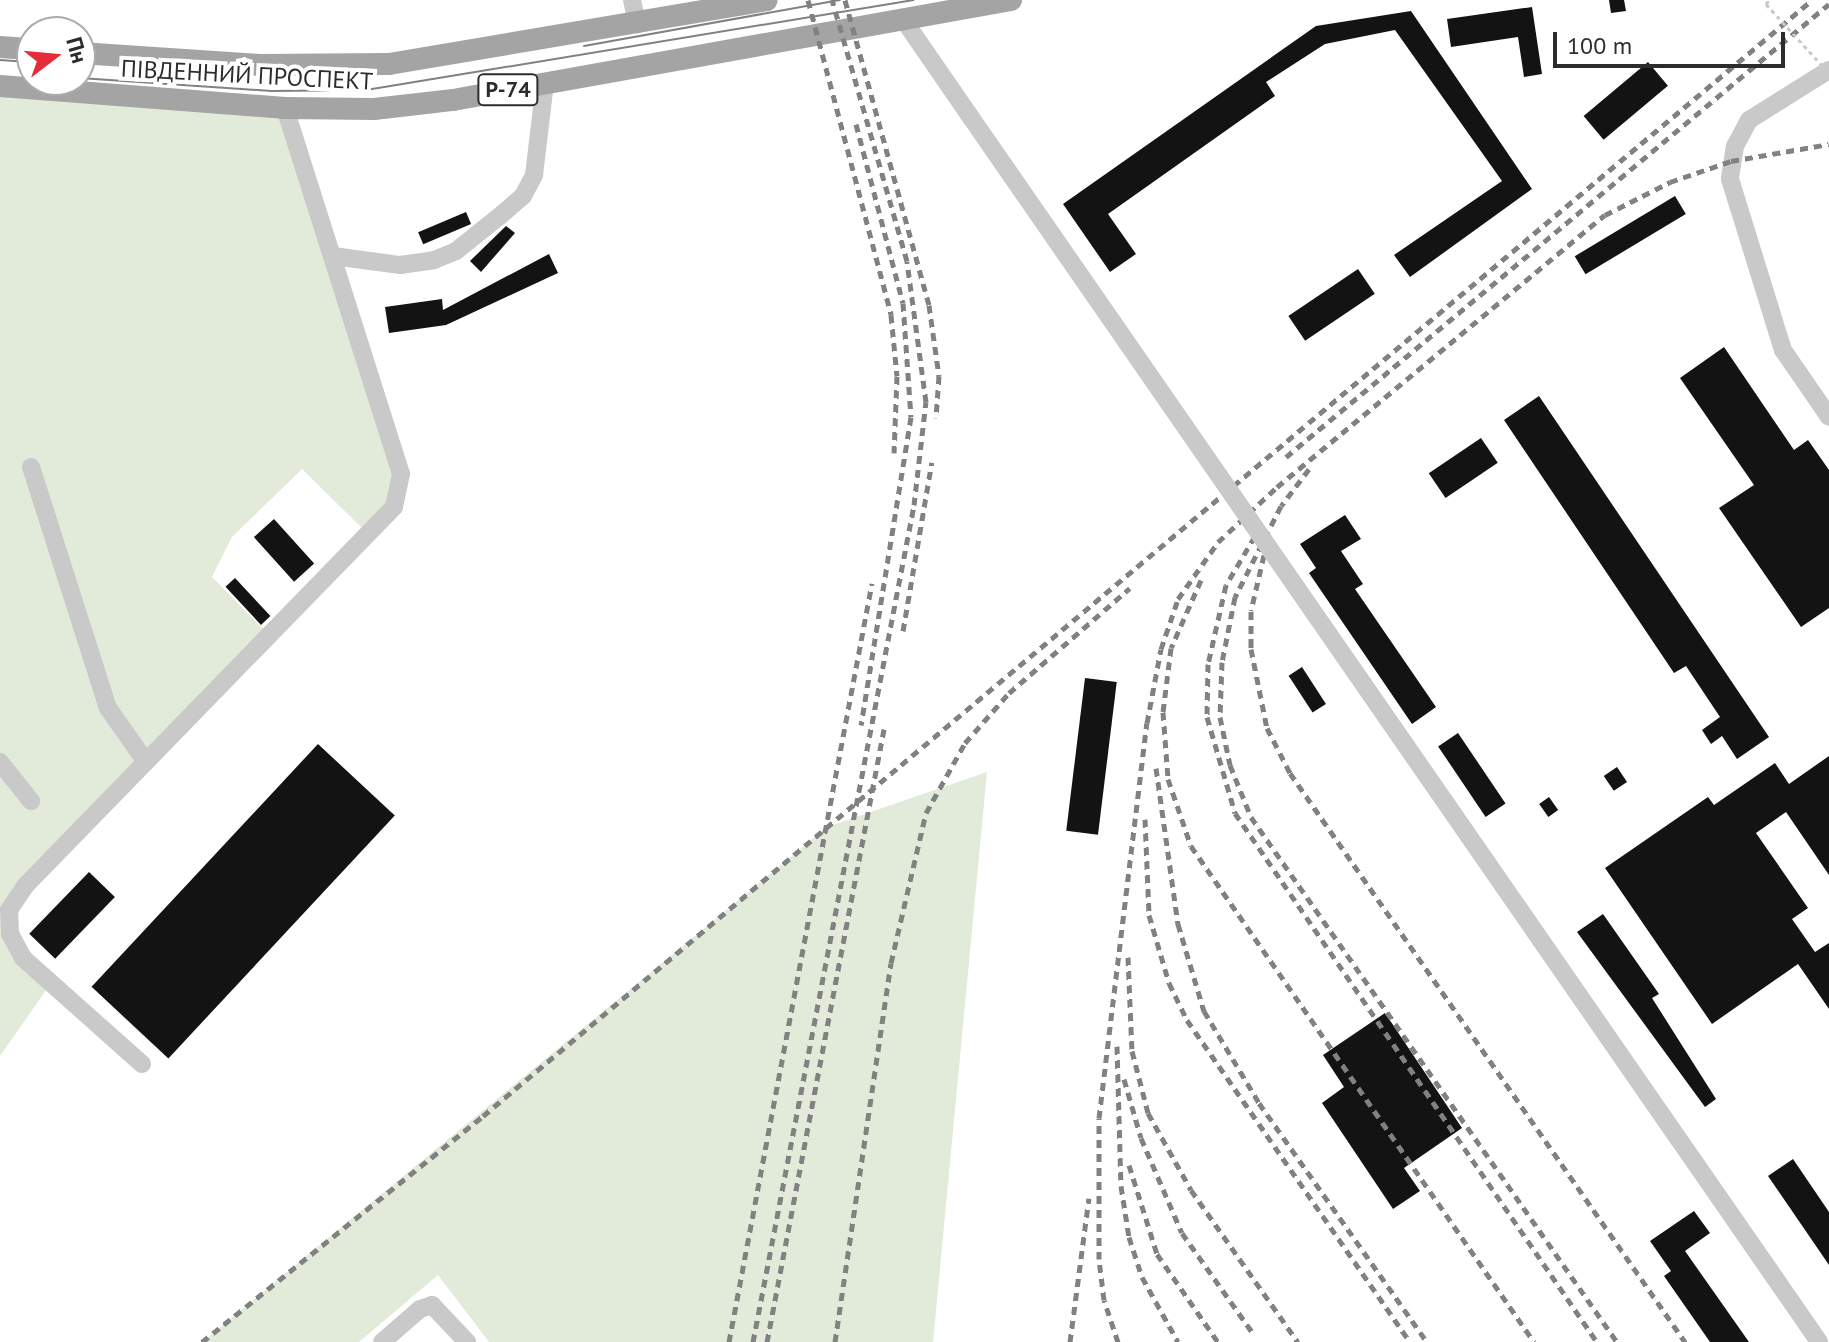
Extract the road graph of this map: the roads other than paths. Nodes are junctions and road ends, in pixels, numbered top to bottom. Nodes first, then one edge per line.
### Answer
1 (632, 0) edge
2 (767, 0) edge
3 (1011, 0) edge
4 (903, 19) junction
5 (637, 24) junction
6 (96, 54) edge
7 (1829, 72) edge
8 (545, 83) junction
9 (0, 86) edge
10 (285, 108) junction
11 (333, 256) junction
12 (1829, 417) edge
13 (31, 467) dead end
14 (0, 762) edge
15 (146, 762) junction
16 (31, 801) dead end
17 (142, 1064) dead end
18 (382, 1342) edge
19 (467, 1342) edge
20 (1819, 1342) edge

1 - 5 street
2 - 5 main road, ПІВДЕННИЙ ПРОСПЕКТ / Р-74
3 - 4 main road, ПІВДЕННИЙ ПРОСПЕКТ / Р-74
4 - 8 main road, ПІВДЕННИЙ ПРОСПЕКТ / Р-74
4 - 20 street, bridge
5 - 6 main road, ПІВДЕННИЙ ПРОСПЕКТ / Р-74
7 - 12 street
8 - 10 main road, ПІВДЕННИЙ ПРОСПЕКТ / Р-74
8 - 11 street
9 - 10 main road, ПІВДЕННИЙ ПРОСПЕКТ / Р-74
10 - 11 street
11 - 15 street
13 - 15 street
14 - 16 street
15 - 17 street
18 - 19 street

